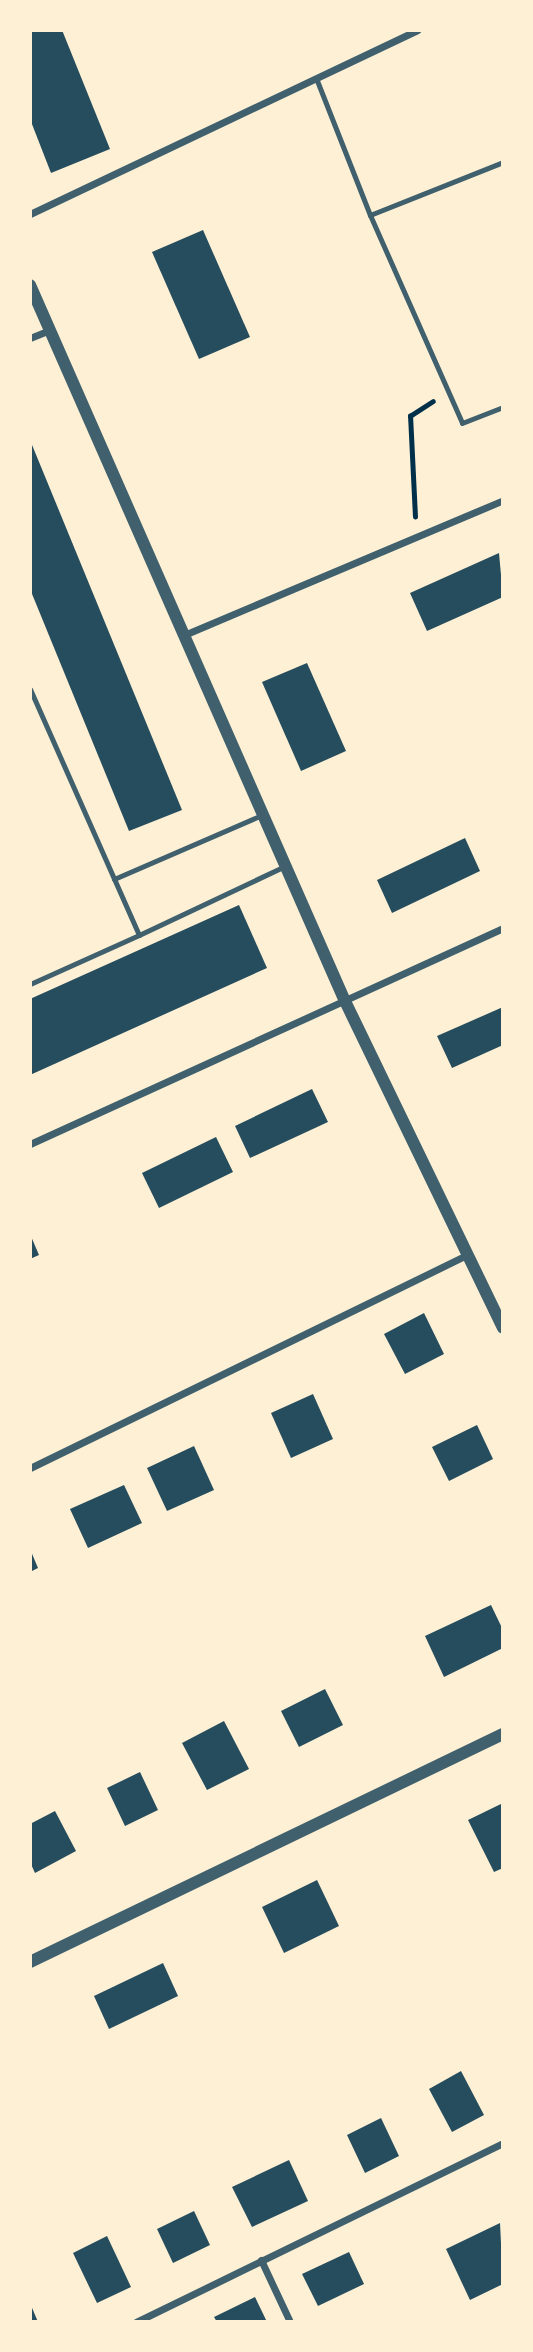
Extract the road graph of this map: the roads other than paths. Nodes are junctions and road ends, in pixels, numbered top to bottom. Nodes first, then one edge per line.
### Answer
1 (417, 30) edge
2 (316, 78) junction
3 (503, 162) edge
4 (30, 214) edge
5 (370, 215) junction
6 (30, 285) edge
7 (50, 330) junction
8 (30, 338) edge
9 (503, 407) edge
10 (503, 500) edge
11 (184, 635) junction
12 (30, 689) edge
13 (263, 815) junction
14 (286, 866) junction
15 (114, 879) junction
16 (503, 928) edge
17 (139, 935) junction
18 (30, 984) edge
19 (344, 999) junction
20 (30, 1144) edge
21 (467, 1255) junction
22 (503, 1328) edge
23 (30, 1468) edge
24 (503, 1734) edge
25 (30, 1962) edge
26 (503, 2143) edge
27 (261, 2260) junction
28 (136, 2322) edge
29 (290, 2322) edge

1 - 2 street
2 - 4 street
2 - 5 lane
3 - 5 lane
5 - 9 lane
6 - 7 street
7 - 8 street
7 - 11 street
10 - 11 street
11 - 13 street
12 - 15 lane
13 - 14 street
13 - 15 lane
14 - 17 lane
14 - 19 street
15 - 17 lane
16 - 19 street
17 - 18 lane
19 - 20 street
19 - 21 street
21 - 22 street
21 - 23 street
24 - 25 street
26 - 27 street
27 - 28 street
27 - 29 street

